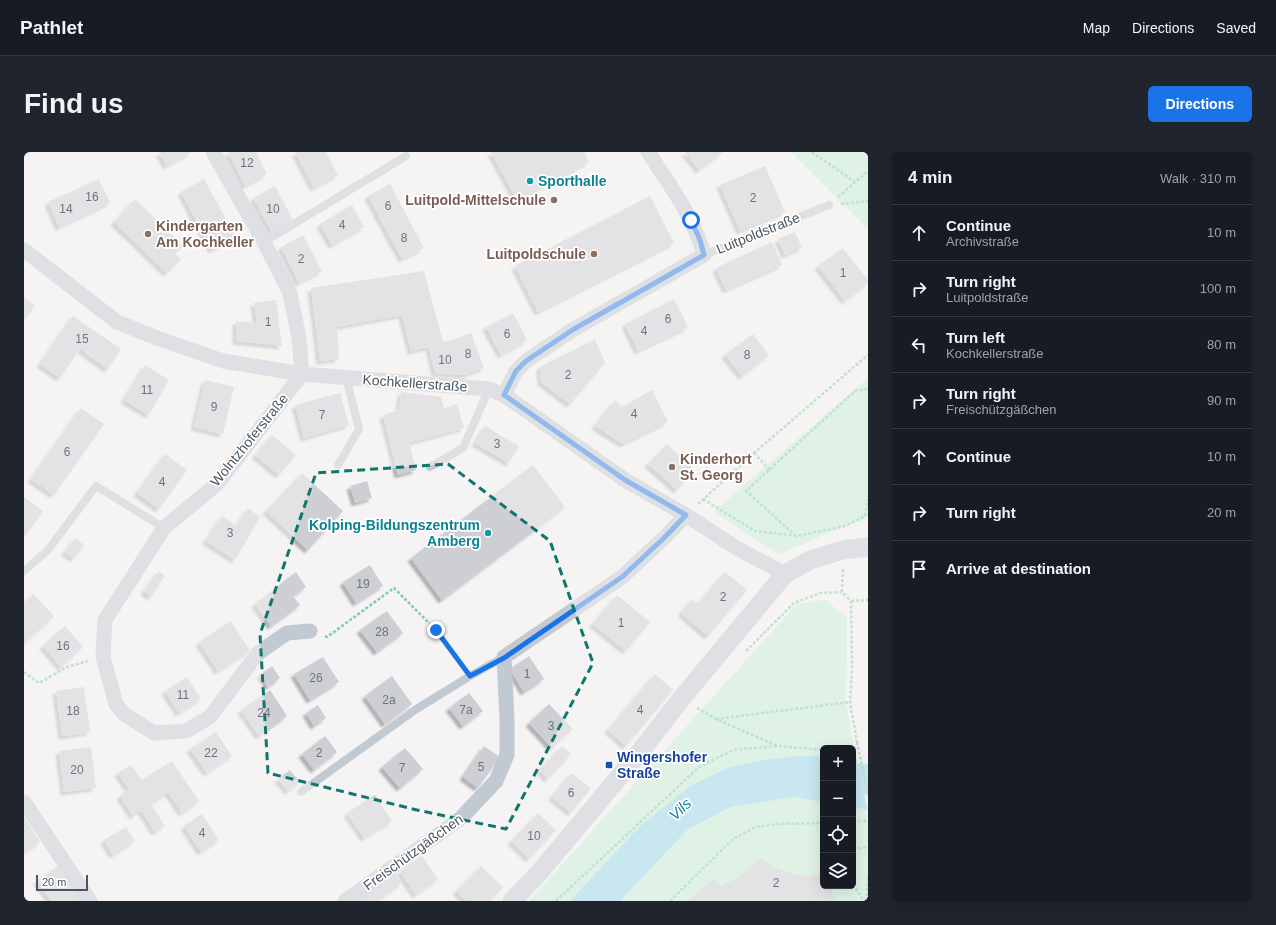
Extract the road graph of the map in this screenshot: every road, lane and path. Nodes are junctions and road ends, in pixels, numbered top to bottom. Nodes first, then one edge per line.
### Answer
1 (213, 152) edge
2 (648, 152) edge
3 (813, 152) edge
4 (406, 156) dead end
5 (868, 171) edge
6 (855, 182) junction
7 (868, 201) edge
8 (829, 205) junction
9 (264, 242) junction
10 (24, 250) edge
11 (704, 255) junction
12 (868, 355) edge
13 (302, 374) junction
14 (346, 377) junction
15 (489, 389) junction
16 (868, 390) edge
17 (504, 395) junction
18 (754, 453) junction
19 (338, 465) dead end
20 (430, 467) dead end
21 (770, 470) junction
22 (868, 500) edge
23 (686, 515) junction
24 (164, 528) junction
25 (796, 536) junction
26 (868, 547) edge
27 (24, 571) edge
28 (785, 574) junction
29 (842, 592) dead end
30 (851, 600) junction
31 (868, 600) edge
32 (310, 631) joint
33 (103, 657) junction
34 (504, 658) junction
35 (24, 672) edge
36 (470, 676) junction
37 (681, 699) junction
38 (850, 702) junction
39 (716, 719) junction
40 (778, 746) junction
41 (820, 750) edge
42 (301, 792) dead end
43 (868, 794) edge
44 (24, 802) edge
45 (856, 821) edge
46 (868, 821) edge
47 (820, 823) edge
48 (868, 847) edge
49 (856, 849) edge
50 (868, 875) edge
51 (856, 888) edge
52 (90, 901) edge
53 (345, 901) edge
54 (512, 901) edge
55 (556, 901) edge
56 (670, 901) edge
57 (865, 901) edge

1 - 9 street
2 - 11 street
3 - 6 path
4 - 9 lane
5 - 6 path
6 - 8 path
7 - 8 path
8 - 11 lane, Luitpoldstraße
9 - 13 street
10 - 13 street, Kochkellerstraße
11 - 17 street, Luitpoldstraße
12 - 18 path
13 - 14 street, Kochkellerstraße
13 - 24 street, Wolntzhoferstraße
14 - 15 street, Kochkellerstraße
14 - 19 lane
15 - 17 street, Kochkellerstraße
15 - 20 lane
16 - 21 path
17 - 23 street, Kochkellerstraße
18 - 21 path
18 - 25 path
21 - 25 path
22 - 25 path
23 - 28 street, Kochkellerstraße
23 - 34 street
24 - 27 lane
24 - 33 street, Wolntzhoferstraße
26 - 28 street
28 - 37 street
29 - 30 path
30 - 31 path
30 - 38 path
32 - 33 street, Wolntzhoferstraße
32 - 36 path
33 - 35 path
34 - 36 lane
34 - 53 street, Freischützgäßchen
36 - 42 lane
37 - 39 path
37 - 54 street
38 - 39 path
38 - 43 path, bridge
39 - 40 path
40 - 41 path
40 - 55 path
44 - 52 street
45 - 46 path
47 - 56 path
48 - 49 path
50 - 57 path
51 - 57 path

